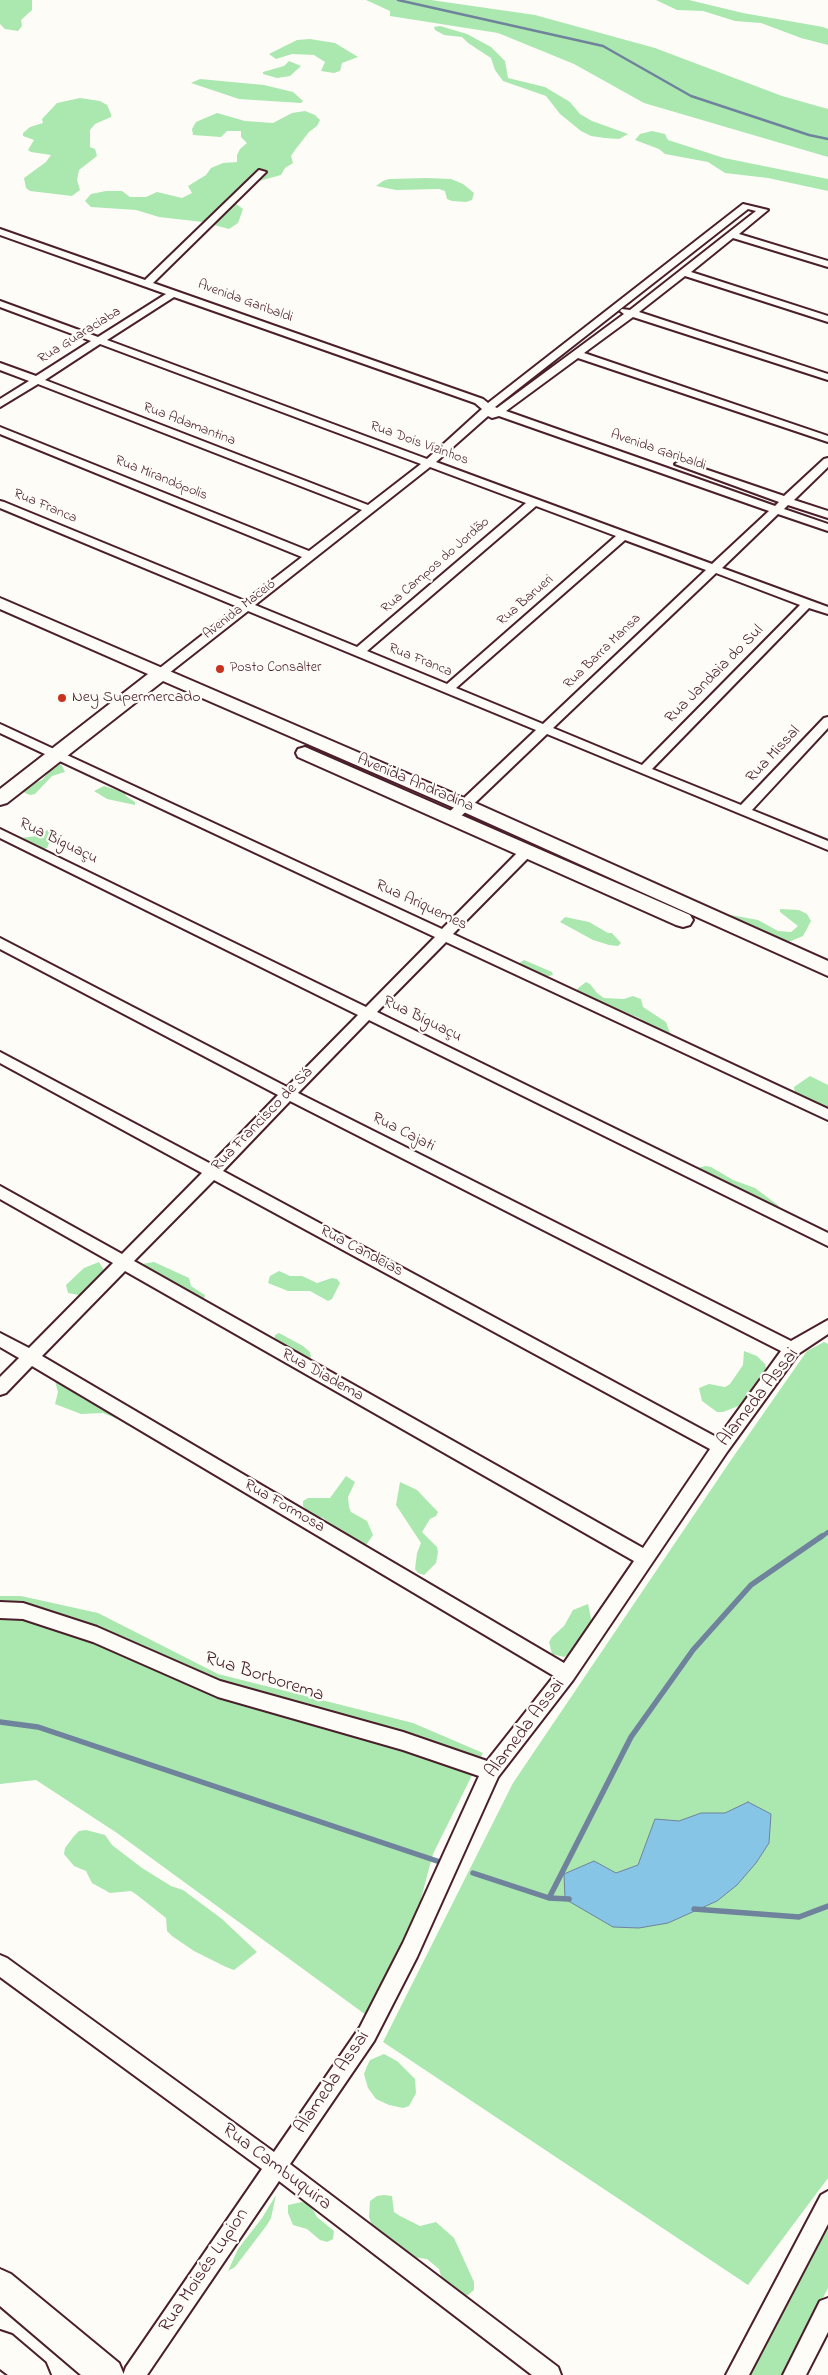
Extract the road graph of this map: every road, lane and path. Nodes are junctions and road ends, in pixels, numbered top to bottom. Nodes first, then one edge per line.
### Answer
1 (262, 172) dead end
2 (0, 232) edge
3 (733, 235) junction
4 (828, 264) edge
5 (684, 273) junction
6 (147, 283) junction
7 (175, 292) junction
8 (0, 304) edge
9 (616, 307) junction
10 (632, 313) junction
11 (828, 319) edge
12 (99, 340) junction
13 (576, 354) junction
14 (0, 366) edge
15 (828, 377) edge
16 (36, 380) junction
17 (0, 404) edge
18 (487, 404) junction
19 (503, 409) junction
20 (478, 420) junction
21 (0, 430) edge
22 (828, 438) edge
23 (828, 461) edge
24 (428, 463) junction
25 (787, 500) junction
26 (534, 502) junction
27 (0, 504) edge
28 (369, 509) junction
29 (778, 510) junction
30 (828, 515) edge
31 (828, 528) edge
32 (624, 535) junction
33 (310, 556) junction
34 (713, 569) junction
35 (0, 603) edge
36 (808, 603) junction
37 (244, 606) junction
38 (828, 611) edge
39 (0, 618) edge
40 (359, 652) junction
41 (154, 679) junction
42 (448, 689) junction
43 (828, 721) edge
44 (0, 728) edge
45 (544, 729) junction
46 (57, 754) junction
47 (644, 770) junction
48 (0, 799) edge
49 (744, 810) junction
50 (457, 812) junction
51 (0, 833) edge
52 (828, 846) edge
53 (526, 852) junction
54 (444, 936) junction
55 (0, 943) edge
56 (824, 974) edge
57 (370, 1013) junction
58 (0, 1057) edge
59 (288, 1094) junction
60 (828, 1115) edge
61 (212, 1172) junction
62 (0, 1192) edge
63 (828, 1240) edge
64 (124, 1264) junction
65 (828, 1326) edge
66 (0, 1339) edge
67 (792, 1349) junction
68 (30, 1358) junction
69 (0, 1388) edge
70 (721, 1447) junction
71 (644, 1558) junction
72 (0, 1610) edge
73 (568, 1674) junction
74 (491, 1771) junction
75 (0, 1965) edge
76 (277, 2167) junction
77 (828, 2202) edge
78 (0, 2285) edge
79 (828, 2309) edge
80 (0, 2347) edge
81 (34, 2375) edge
82 (107, 2375) edge
83 (134, 2375) edge
84 (550, 2375) edge
85 (737, 2375) edge
86 (794, 2375) edge

1 - 6 street
2 - 6 street, Avenida Garibaldi
3 - 4 street
3 - 5 street, Avenida Maceió
3 - 9 street, Avenida Maceió
5 - 10 street, Avenida Maceió
5 - 11 street
6 - 7 street, Avenida Garibaldi
7 - 12 street, Rua Guaraciaba
7 - 18 street, Avenida Garibaldi
8 - 12 street, Rua Dois Vizinhos
9 - 10 street
9 - 18 street, Avenida Maceió
10 - 13 street, Avenida Maceió
10 - 15 street
12 - 16 street, Rua Guaraciaba
12 - 24 street, Rua Dois Vizinhos
13 - 19 street, Avenida Maceió
13 - 22 street
14 - 16 street, Rua Adamantina
16 - 17 street, Rua Guaraciaba
16 - 28 street, Rua Adamantina
18 - 19 street, Avenida Garibaldi
18 - 20 street, Avenida Maceió
19 - 20 street, Avenida Maceió
19 - 25 street, Avenida Garibaldi
19 - 29 street, Avenida Garibaldi
20 - 24 street, Avenida Maceió
21 - 33 street, Rua Mirandópolis
23 - 25 street
24 - 26 street, Rua Dois Vizinhos
24 - 28 street, Avenida Maceió
25 - 29 street, Rua Barra Mansa
25 - 30 street, Avenida Garibaldi
26 - 32 street, Rua Dois Vizinhos
26 - 40 street, Rua Campos do Jordão
27 - 37 street, Rua Franca
28 - 33 street, Avenida Maceió
29 - 31 street, Avenida Garibaldi
29 - 34 street, Rua Barra Mansa
32 - 34 street, Rua Dois Vizinhos
32 - 42 street, Rua Barueri
33 - 37 street, Avenida Maceió
34 - 36 street, Rua Dois Vizinhos
34 - 45 street, Rua Barra Mansa
35 - 41 main road, Avenida Andradina
36 - 38 street, Rua Dois Vizinhos
36 - 47 street, Rua Jandaia do Sul
37 - 40 street, Rua Franca
37 - 41 street, Avenida Maceió
39 - 41 main road, Avenida Andradina
40 - 42 street, Rua Franca
41 - 46 main road, Avenida Maceió
41 - 50 main road, Avenida Andradina
42 - 45 street, Rua Franca
43 - 49 street, Rua Missal
44 - 46 street, Rua Ariquemes
45 - 47 street, Rua Franca
45 - 50 street, Rua Barra Mansa
46 - 48 main road, Avenida Maceió
46 - 54 street, Rua Ariquemes
47 - 49 street, Rua Franca
49 - 52 street, Rua Franca
50 - 53 main road, Avenida Andradina
50 - 56 main road, Avenida Andradina
51 - 57 street, Rua Biguaçu
53 - 54 street, Rua Francisco de Sá
53 - 56 main road, Avenida Andradina
54 - 57 street, Rua Francisco de Sá
54 - 60 street, Rua Ariquemes
55 - 59 street, Rua Cajati
57 - 59 street, Rua Francisco de Sá
57 - 63 street, Rua Biguaçu
58 - 61 street, Rua Candeias
59 - 61 street, Rua Francisco de Sá
59 - 67 street, Rua Cajati
61 - 64 street, Rua Francisco de Sá
61 - 70 street, Rua Candeias
62 - 64 street, Rua Diadema
64 - 68 street, Rua Francisco de Sá
64 - 71 street, Rua Diadema
65 - 67 street, Alameda Assai
66 - 68 street, Rua Formosa
67 - 70 street, Alameda Assai
68 - 69 street, Rua Francisco de Sá
68 - 73 street, Rua Formosa
70 - 71 street, Alameda Assai
71 - 73 street, Alameda Assai
72 - 74 street, Rua Borborema
73 - 74 street, Alameda Assai
74 - 76 street, Alameda Assai
75 - 76 street, Rua Cambuquira
76 - 83 street, Rua Moisés Lupion
76 - 84 street, Rua Cambuquira
77 - 85 street
78 - 82 main road
79 - 86 street
80 - 81 main road

